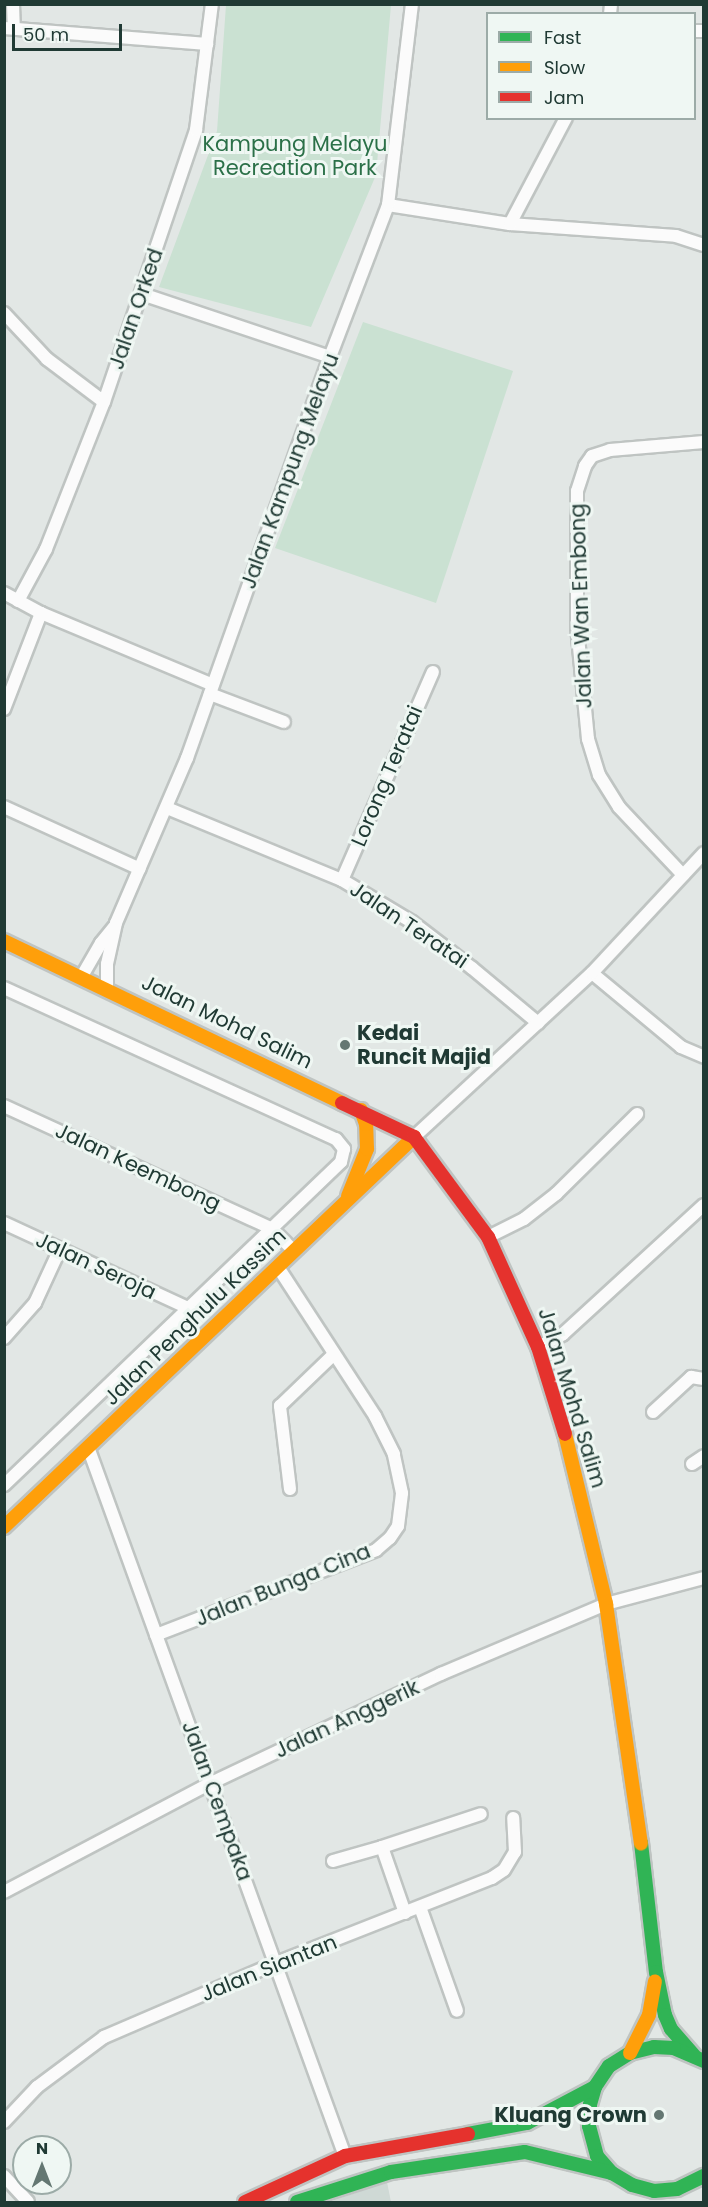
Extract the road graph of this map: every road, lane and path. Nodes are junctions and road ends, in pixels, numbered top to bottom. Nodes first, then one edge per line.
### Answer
1 (13, 4) edge
2 (212, 4) edge
3 (412, 4) edge
4 (9, 28) edge
5 (207, 44) junction
6 (566, 120) edge
7 (388, 205) junction
8 (510, 225) junction
9 (704, 245) edge
10 (142, 294) junction
11 (4, 313) edge
12 (330, 357) junction
13 (104, 402) junction
14 (704, 442) edge
15 (4, 593) edge
16 (18, 601) junction
17 (41, 613) junction
18 (432, 672) dead end
19 (212, 690) junction
20 (4, 709) edge
21 (284, 722) dead end
22 (4, 807) edge
23 (167, 808) junction
24 (704, 853) edge
25 (140, 869) junction
26 (683, 875) junction
27 (342, 880) junction
28 (116, 923) junction
29 (4, 941) edge
30 (592, 973) junction
31 (82, 976) junction
32 (4, 988) edge
33 (107, 988) junction
34 (538, 1023) junction
35 (704, 1057) edge
36 (4, 1106) edge
37 (361, 1110) junction
38 (637, 1114) dead end
39 (414, 1137) junction
40 (345, 1203) junction
41 (704, 1206) edge
42 (4, 1223) edge
43 (272, 1228) junction
44 (488, 1238) junction
45 (60, 1249) junction
46 (294, 1251) junction
47 (278, 1267) junction
48 (188, 1308) junction
49 (4, 1338) edge
50 (538, 1347) junction
51 (334, 1354) junction
52 (704, 1379) edge
53 (653, 1412) dead end
54 (88, 1447) junction
55 (704, 1456) edge
56 (692, 1464) dead end
57 (4, 1485) edge
58 (290, 1489) dead end
59 (4, 1527) edge
60 (704, 1578) edge
61 (606, 1604) junction
62 (156, 1635) junction
63 (211, 1783) junction
64 (481, 1814) dead end
65 (513, 1818) dead end
66 (382, 1847) junction
67 (333, 1862) dead end
68 (4, 1892) edge
69 (420, 1907) junction
70 (405, 1913) junction
71 (276, 1963) junction
72 (656, 1972) junction
73 (457, 2011) dead end
74 (630, 2053) junction
75 (699, 2058) edge
76 (595, 2086) junction
77 (4, 2122) edge
78 (345, 2156) junction
79 (612, 2173) junction
80 (4, 2176) edge
81 (704, 2176) edge
82 (654, 2191) junction
83 (28, 2202) edge
84 (245, 2202) edge
85 (297, 2202) edge
86 (663, 2202) edge

1 - 4 street
2 - 5 street, Jalan Orked
3 - 7 street, Jalan Kampung Melayu
4 - 5 street
5 - 10 street, Jalan Orked
6 - 8 street
7 - 8 street
7 - 12 street, Jalan Kampung Melayu
8 - 9 street
10 - 12 street
10 - 13 street, Jalan Orked
11 - 13 street
12 - 19 street, Jalan Kampung Melayu
13 - 16 street, Jalan Orked
14 - 26 street, Jalan Wan Embong
15 - 16 street
16 - 17 street
17 - 19 street
17 - 20 street
18 - 27 street, Lorong Teratai
19 - 21 street
19 - 23 street, Jalan Kampung Melayu
22 - 25 street
23 - 25 street, Jalan Kampung Melayu
23 - 27 street, Jalan Teratai
24 - 26 street
25 - 28 street, Jalan Kampung Melayu
26 - 30 street
27 - 34 street, Jalan Teratai
28 - 31 street, Jalan Kampung Melayu
28 - 33 street, Jalan Kampung Melayu
29 - 31 main road, Jalan Mohd Salim
30 - 34 street
30 - 35 street
31 - 33 main road, Jalan Mohd Salim
32 - 43 street, Jalan Penghulu Kassim
33 - 37 main road, Jalan Mohd Salim
34 - 39 street
36 - 43 street, Jalan Keembong
37 - 39 main road, Jalan Mohd Salim
37 - 40 main road
38 - 44 street
39 - 40 main road, Jalan Penghulu Kassim
39 - 44 main road, Jalan Mohd Salim
40 - 46 main road, Jalan Penghulu Kassim
41 - 50 street
42 - 45 street, Jalan Seroja
43 - 46 street
43 - 48 street, Jalan Penghulu Kassim
44 - 50 main road, Jalan Mohd Salim
45 - 48 street, Jalan Seroja
45 - 49 street
46 - 47 main road, Jalan Penghulu Kassim
47 - 51 street, Jalan Bunga Cina
47 - 54 main road, Jalan Penghulu Kassim
48 - 57 street, Jalan Penghulu Kassim
50 - 61 main road, Jalan Mohd Salim
51 - 58 street
51 - 62 street, Jalan Bunga Cina
52 - 53 street
54 - 59 main road, Jalan Penghulu Kassim
54 - 62 street, Jalan Cempaka
55 - 56 street
60 - 61 street, Jalan Anggerik
61 - 63 street, Jalan Anggerik
61 - 72 main road, Jalan Mohd Salim
62 - 63 street, Jalan Cempaka
63 - 68 street, Jalan Anggerik
63 - 71 street, Jalan Cempaka
64 - 66 street
65 - 69 street, Jalan Siantan
66 - 67 street
66 - 70 street
69 - 70 street, Jalan Siantan
69 - 73 street
70 - 71 street, Jalan Siantan
71 - 77 street, Jalan Siantan
71 - 78 street, Jalan Cempaka
72 - 74 main road, Jalan Mohd Salim
72 - 75 main road, Jalan Mohd Salim
74 - 75 main road
74 - 76 main road
76 - 78 main road
76 - 79 main road
78 - 84 main road
79 - 82 main road
79 - 85 main road
80 - 83 street
81 - 82 main road
82 - 86 main road

